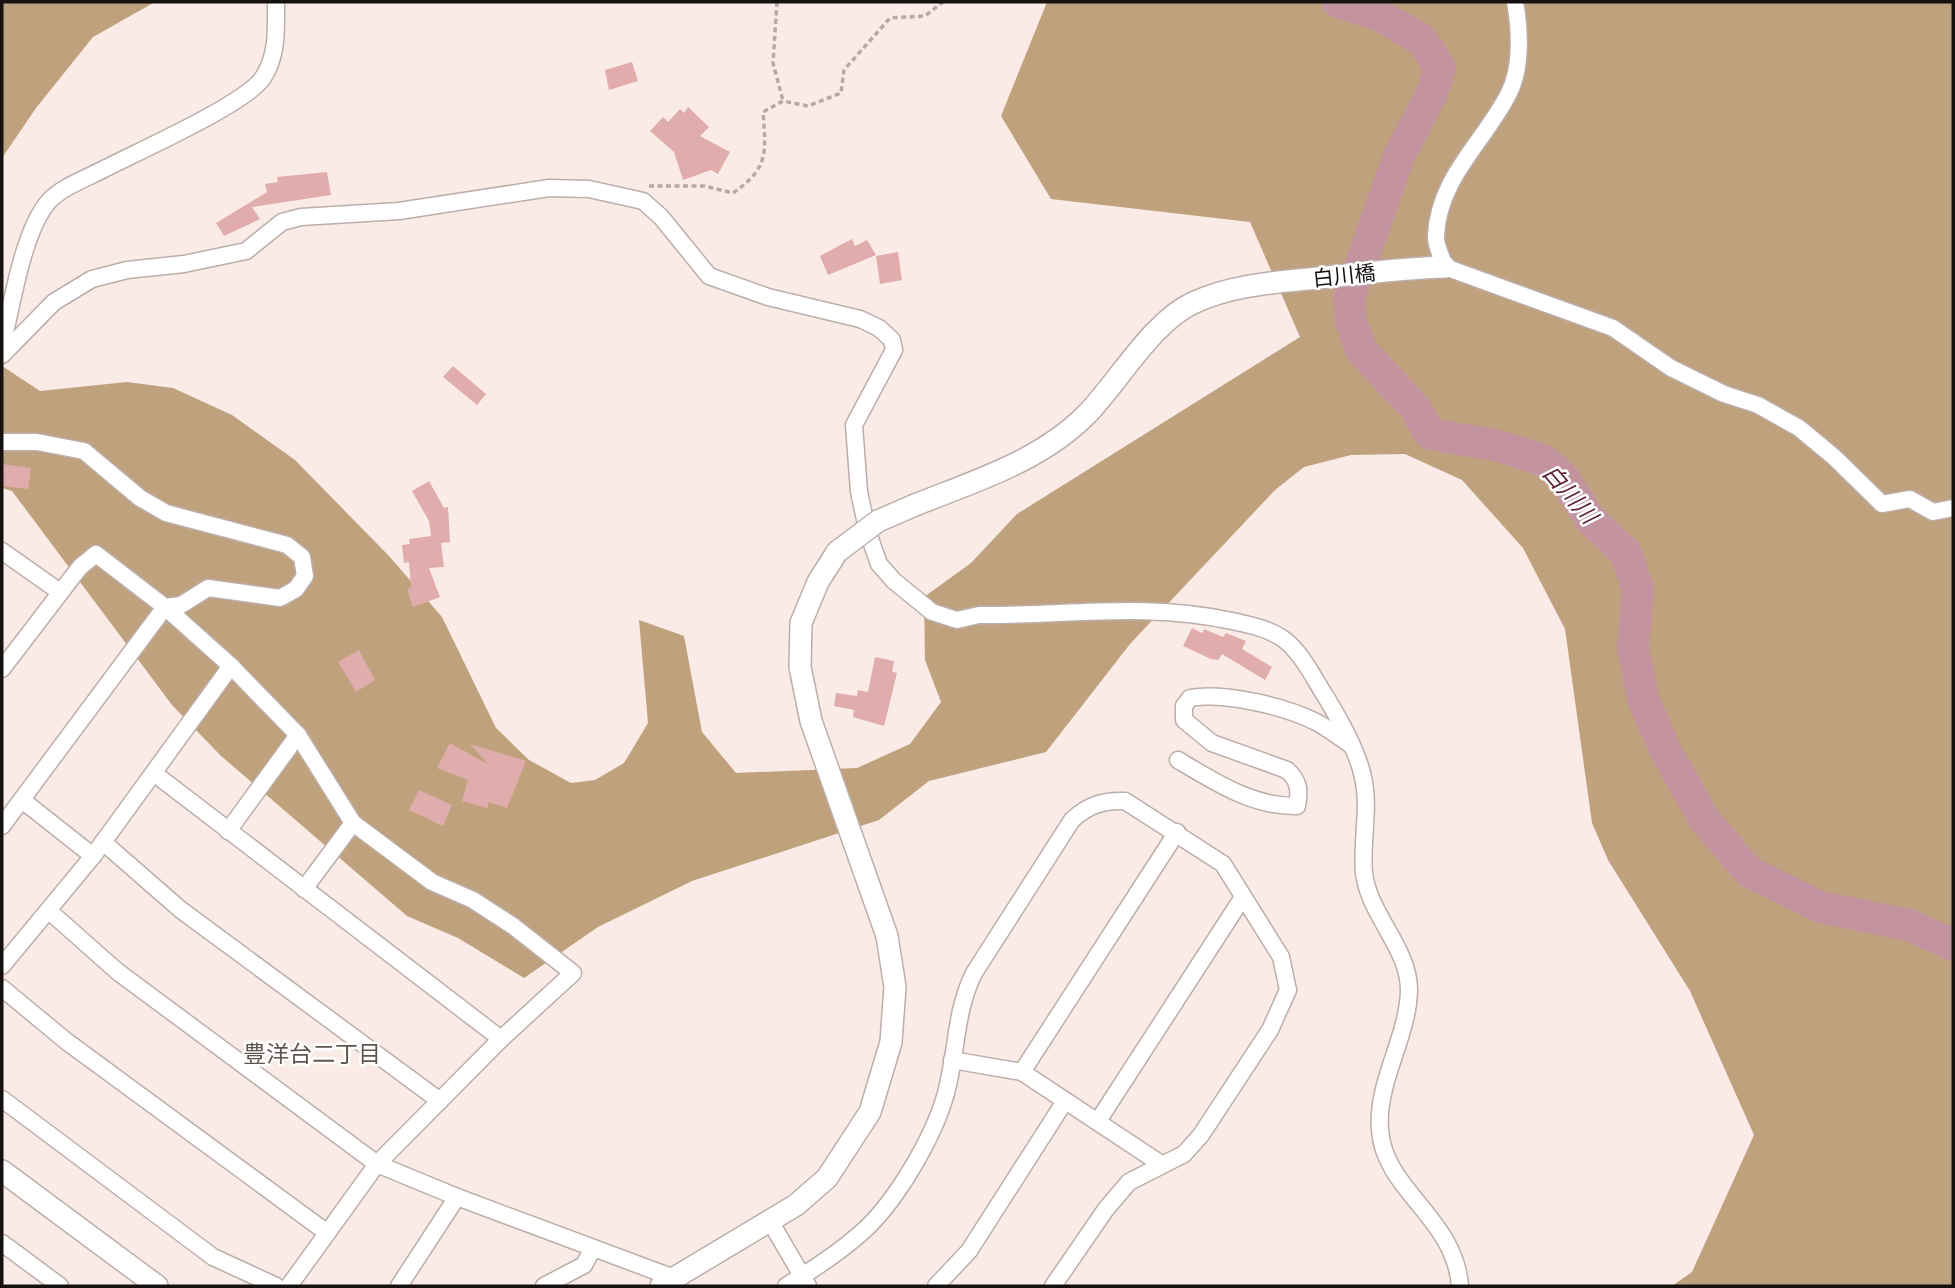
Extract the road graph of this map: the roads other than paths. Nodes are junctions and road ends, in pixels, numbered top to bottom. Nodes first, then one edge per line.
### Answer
1 (276, 2) edge
2 (1515, 2) edge
3 (1435, 267) junction
4 (2, 334) edge
5 (2, 355) edge
6 (2, 442) edge
7 (1953, 508) edge
8 (2, 551) edge
9 (60, 592) junction
10 (165, 607) junction
11 (231, 666) junction
12 (2, 670) edge
13 (298, 735) junction
14 (1351, 745) junction
15 (1178, 760) dead end
16 (155, 774) junction
17 (13, 804) edge
18 (353, 823) junction
19 (2, 825) edge
20 (228, 831) junction
21 (1177, 832) junction
22 (103, 842) junction
23 (93, 856) junction
24 (304, 889) junction
25 (1243, 897) junction
26 (49, 911) junction
27 (2, 967) edge
28 (2, 988) edge
29 (501, 1039) junction
30 (952, 1060) junction
31 (1023, 1072) junction
32 (2, 1100) edge
33 (440, 1101) junction
34 (1065, 1101) junction
35 (1098, 1121) junction
36 (377, 1164) junction
37 (1161, 1164) junction
38 (2, 1171) edge
39 (457, 1197) junction
40 (770, 1221) junction
41 (326, 1232) junction
42 (2, 1243) edge
43 (593, 1248) junction
44 (805, 1281) edge
45 (667, 1282) edge
46 (60, 1286) edge
47 (157, 1286) edge
48 (276, 1286) edge
49 (289, 1286) edge
50 (399, 1286) edge
51 (544, 1286) edge
52 (786, 1286) edge
53 (936, 1286) edge
54 (1053, 1286) edge
55 (1460, 1286) edge

1 - 4 street
2 - 3 street
3 - 7 street
3 - 40 street, 白川橋, bridge
5 - 14 street
6 - 10 street
8 - 9 street
9 - 10 street
9 - 12 street
10 - 11 street
10 - 17 street
11 - 13 street
11 - 16 street
13 - 18 street
13 - 20 street
14 - 15 street
14 - 55 street
16 - 20 street
16 - 22 street
17 - 19 street
17 - 23 street
18 - 24 street
18 - 29 street
20 - 24 street
21 - 25 street
21 - 30 street
21 - 31 street
22 - 23 street
22 - 33 street
23 - 26 street
24 - 29 street
25 - 35 street
25 - 37 street
26 - 27 street
26 - 36 street
28 - 41 street
29 - 33 street
30 - 31 street
30 - 44 street
31 - 34 street
32 - 48 street
33 - 36 street
34 - 35 street
34 - 53 street
35 - 37 street
36 - 39 street
36 - 41 street
37 - 54 street
38 - 47 street
39 - 43 street
39 - 50 street
40 - 44 street
40 - 45 street
41 - 49 street
42 - 46 street
43 - 45 street
43 - 51 street
44 - 52 street

